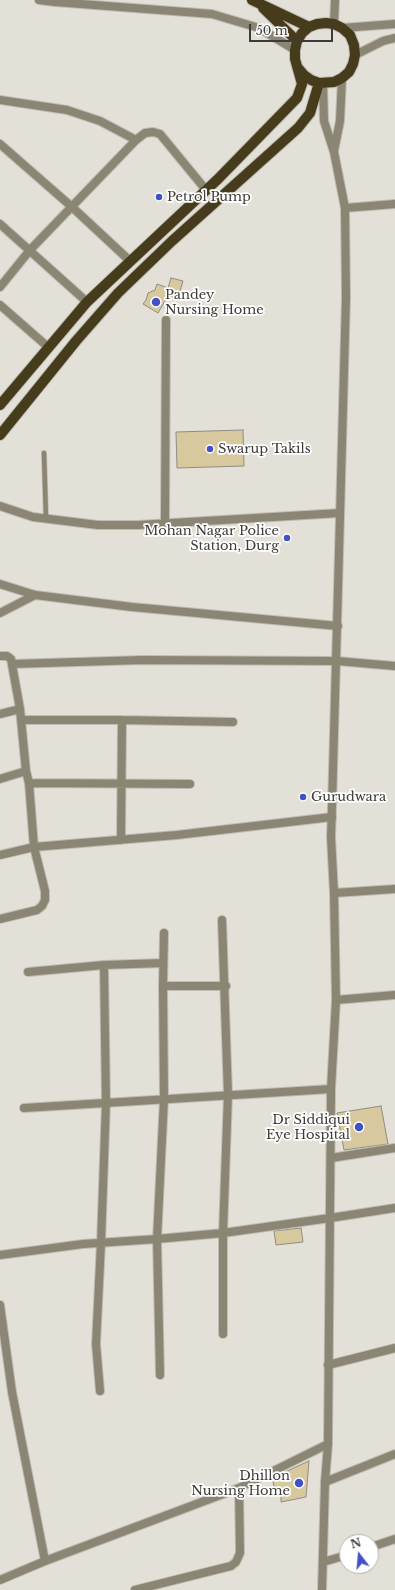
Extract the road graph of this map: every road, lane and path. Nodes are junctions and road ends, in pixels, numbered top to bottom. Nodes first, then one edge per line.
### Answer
1 (39, 0) edge
2 (335, 0) edge
3 (255, 1) edge
4 (395, 24) edge
5 (338, 26) junction
6 (309, 27) junction
7 (395, 38) edge
8 (296, 45) junction
9 (355, 55) junction
10 (298, 68) junction
11 (342, 78) junction
12 (321, 83) junction
13 (0, 100) edge
14 (136, 140) junction
15 (0, 144) edge
16 (334, 152) junction
17 (236, 162) junction
18 (247, 174) junction
19 (206, 190) junction
20 (395, 204) edge
21 (72, 207) junction
22 (345, 208) junction
23 (0, 224) edge
24 (30, 250) junction
25 (130, 261) junction
26 (0, 287) edge
27 (87, 302) junction
28 (0, 305) edge
29 (166, 320) dead end
30 (48, 347) junction
31 (0, 406) edge
32 (0, 435) edge
33 (44, 452) dead end
34 (0, 506) edge
35 (340, 514) junction
36 (46, 519) junction
37 (165, 522) junction
38 (0, 584) edge
39 (35, 595) junction
40 (0, 613) edge
41 (338, 626) junction
42 (0, 656) edge
43 (337, 661) junction
44 (12, 664) junction
45 (395, 666) edge
46 (20, 709) junction
47 (0, 714) edge
48 (22, 720) junction
49 (122, 720) junction
50 (233, 722) dead end
51 (26, 771) junction
52 (0, 779) edge
53 (29, 783) junction
54 (121, 783) junction
55 (190, 784) dead end
56 (332, 817) junction
57 (121, 840) junction
58 (34, 847) junction
59 (0, 855) edge
60 (395, 890) edge
61 (334, 893) junction
62 (0, 919) edge
63 (222, 920) dead end
64 (164, 933) dead end
65 (163, 963) junction
66 (104, 965) junction
67 (28, 972) dead end
68 (163, 986) junction
69 (226, 986) junction
70 (395, 995) edge
71 (336, 1000) junction
72 (331, 1089) junction
73 (228, 1095) junction
74 (164, 1100) junction
75 (106, 1103) junction
76 (24, 1108) dead end
77 (395, 1148) edge
78 (331, 1158) junction
79 (395, 1208) edge
80 (330, 1218) junction
81 (223, 1233) junction
82 (157, 1239) junction
83 (101, 1243) junction
84 (0, 1255) edge
85 (0, 1305) edge
86 (223, 1334) dead end
87 (395, 1348) edge
88 (328, 1365) junction
89 (160, 1375) dead end
90 (100, 1391) dead end
91 (328, 1444) junction
92 (395, 1454) edge
93 (325, 1482) junction
94 (239, 1488) junction
95 (395, 1539) edge
96 (379, 1544) edge
97 (339, 1557) edge
98 (46, 1561) junction
99 (323, 1562) junction
100 (0, 1580) edge
101 (135, 1590) edge
102 (322, 1590) edge

1 - 8 street
2 - 5 street
3 - 6 main road
3 - 8 main road
4 - 5 street
5 - 6 main road
5 - 9 main road
6 - 8 main road
7 - 9 street
8 - 10 main road
9 - 11 main road
10 - 12 main road
10 - 17 main road
11 - 12 main road
11 - 16 street
12 - 16 street
12 - 18 main road
13 - 14 street
14 - 19 street
14 - 21 street
15 - 21 street
16 - 22 street
17 - 18 main road
17 - 19 main road
18 - 32 main road
19 - 25 main road
20 - 22 street
21 - 24 street
21 - 25 street
22 - 35 street
23 - 24 street
24 - 26 street
24 - 27 street
25 - 27 main road
27 - 30 main road
28 - 30 street
29 - 37 street
30 - 31 main road
33 - 36 lane
34 - 36 street
35 - 37 street
35 - 41 street
36 - 37 street
38 - 39 street
39 - 40 street
39 - 41 street
41 - 43 street
42 - 44 street
43 - 44 street
43 - 45 street
43 - 56 street
44 - 46 street
46 - 47 street
46 - 48 street
48 - 49 street
48 - 51 street
49 - 50 street
49 - 54 street
51 - 52 street
51 - 53 street
53 - 54 street
53 - 58 street
54 - 55 street
54 - 57 street
56 - 57 street
56 - 61 street
57 - 58 street
58 - 59 street
58 - 62 street
60 - 61 street
61 - 71 street
63 - 69 street
64 - 65 street
65 - 66 street
65 - 68 street
66 - 67 street
66 - 75 street
68 - 69 street
68 - 74 street
69 - 73 street
70 - 71 street
71 - 72 street
72 - 73 street
72 - 78 street
73 - 74 street
73 - 81 street
74 - 75 street
74 - 82 street
75 - 76 street
75 - 83 street
77 - 78 street
78 - 80 street
79 - 80 street
80 - 81 street
80 - 88 street
81 - 82 street
81 - 86 street
82 - 83 street
82 - 89 street
83 - 84 street
83 - 90 street
85 - 98 street
87 - 88 street
88 - 91 street
91 - 93 street
91 - 94 street
92 - 93 street
93 - 99 street
94 - 98 street
94 - 101 street
95 - 96 street
97 - 99 street
98 - 100 street
99 - 102 street

